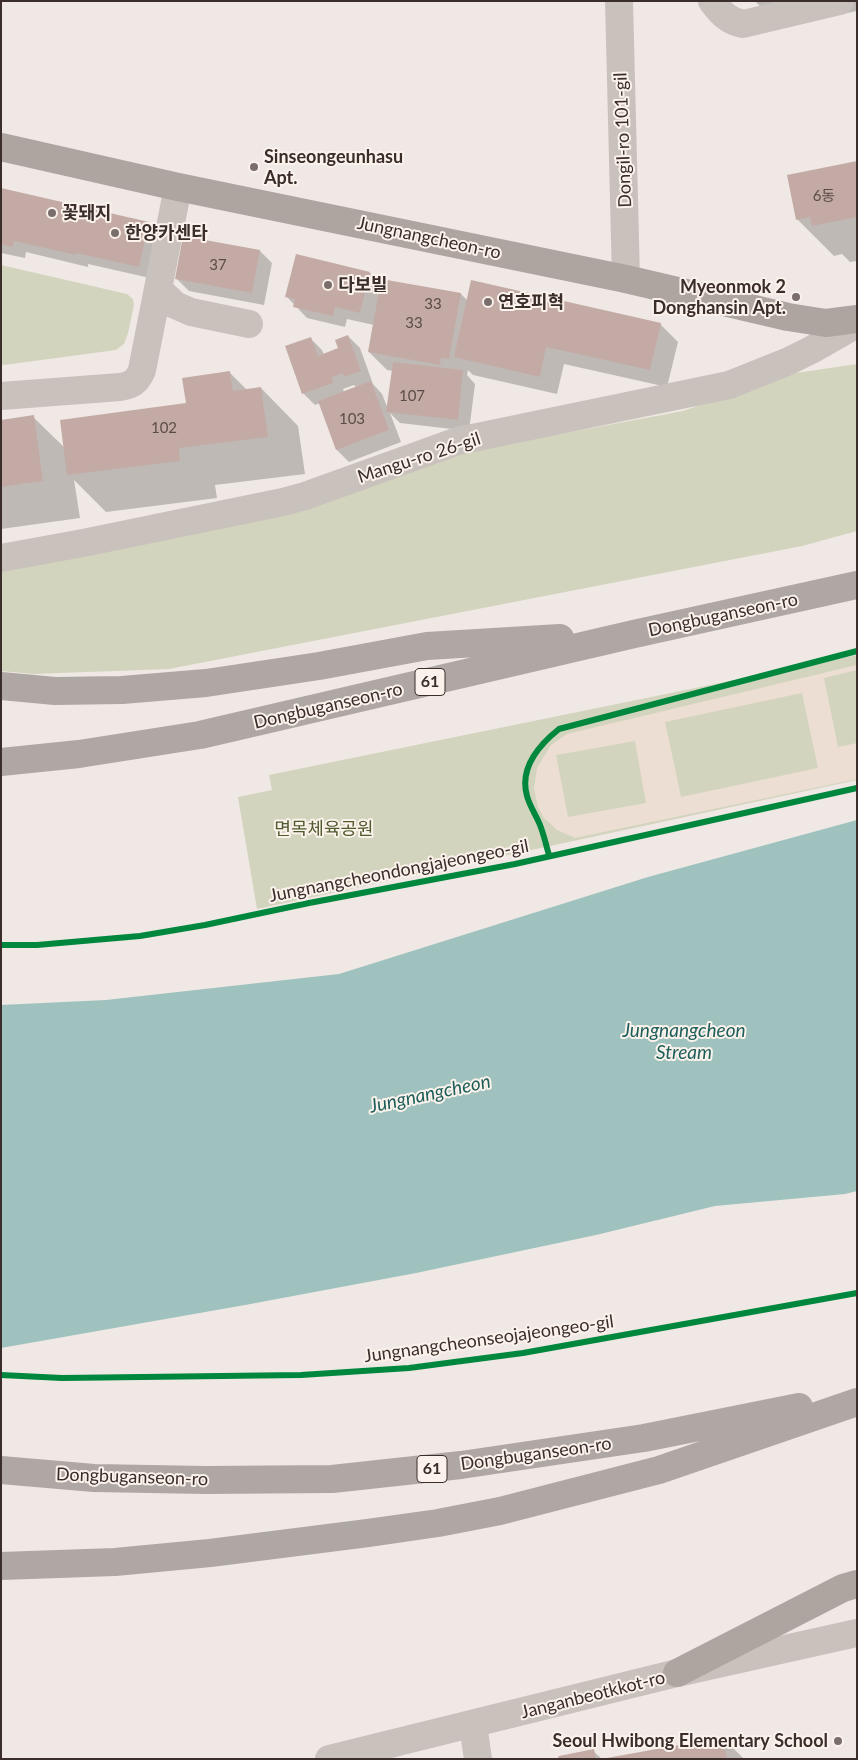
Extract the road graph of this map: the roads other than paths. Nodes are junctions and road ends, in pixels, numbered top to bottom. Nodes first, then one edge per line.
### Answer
1 (619, 1) edge
2 (712, 1) edge
3 (840, 1) edge
4 (1, 147) edge
5 (178, 187) junction
6 (626, 279) junction
7 (158, 289) junction
8 (857, 319) edge
9 (249, 324) dead end
10 (857, 324) edge
11 (1, 396) edge
12 (1, 558) edge
13 (857, 585) edge
14 (634, 634) junction
15 (1, 686) edge
16 (1, 762) edge
17 (857, 1396) edge
18 (857, 1402) edge
19 (1, 1470) edge
20 (1, 1566) edge
21 (857, 1584) edge
22 (857, 1633) edge
23 (677, 1673) junction
24 (472, 1725) junction
25 (329, 1759) edge
26 (478, 1759) edge

1 - 6 street, Dongil-ro 101-gil
2 - 3 street
4 - 5 main road, Jungnangcheon-ro
5 - 6 main road, Jungnangcheon-ro
5 - 7 street
6 - 8 main road, Jungnangcheon-ro
7 - 9 street
7 - 11 street
10 - 12 street, Mangu-ro 26-gil
13 - 14 highway, Dongbuganseon-ro / 61
14 - 15 highway
14 - 16 highway, Dongbuganseon-ro / 61
17 - 19 highway, Dongbuganseon-ro / 61
18 - 20 highway
21 - 23 main road
22 - 23 street, Janganbeotkkot-ro
23 - 24 street, Janganbeotkkot-ro
24 - 25 street, Janganbeotkkot-ro
24 - 26 street

